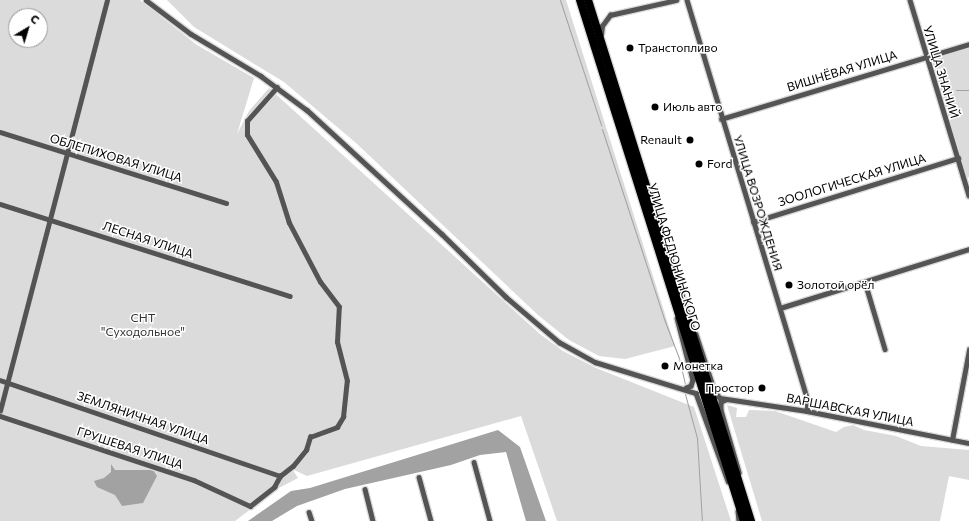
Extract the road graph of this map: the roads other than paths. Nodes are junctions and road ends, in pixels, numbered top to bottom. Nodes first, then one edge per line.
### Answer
1 (107, 0) edge
2 (146, 0) edge
3 (580, 0) edge
4 (588, 0) edge
5 (676, 0) edge
6 (687, 0) edge
7 (910, 0) edge
8 (600, 39) junction
9 (969, 44) edge
10 (926, 57) junction
11 (278, 87) junction
12 (721, 119) junction
13 (0, 132) edge
14 (68, 153) junction
15 (958, 158) junction
16 (967, 178) edge
17 (969, 195) edge
18 (226, 203) dead end
19 (0, 204) edge
20 (49, 220) junction
21 (753, 222) junction
22 (969, 249) edge
23 (865, 282) junction
24 (290, 296) dead end
25 (674, 296) junction
26 (780, 308) junction
27 (688, 317) junction
28 (885, 349) dead end
29 (969, 350) edge
30 (0, 380) edge
31 (8, 382) junction
32 (683, 388) junction
33 (728, 400) junction
34 (0, 411) edge
35 (807, 411) junction
36 (0, 416) edge
37 (952, 440) junction
38 (969, 444) edge
39 (474, 462) dead end
40 (280, 476) junction
41 (419, 477) dead end
42 (365, 490) dead end
43 (739, 498) junction
44 (309, 512) dead end
45 (312, 521) edge
46 (373, 521) edge
47 (431, 521) edge
48 (490, 521) edge
49 (739, 521) edge
50 (744, 521) edge
51 (751, 521) edge

1 - 14 street
2 - 11 street
3 - 25 highway, УЛИЦА ФЕДЮНИНСКОГО
4 - 8 highway, УЛИЦА ФЕДЮНИНСКОГО
5 - 8 street
6 - 12 street, УЛИЦА ВОЗРОЖДЕНИЯ
7 - 10 street, УЛИЦА ЗНАНИЙ
8 - 27 highway, УЛИЦА ФЕДЮНИНСКОГО
9 - 10 street, ВИШНЁВАЯ УЛИЦА
10 - 12 street, ВИШНЁВАЯ УЛИЦА
10 - 15 street, УЛИЦА ЗНАНИЙ
11 - 32 street
11 - 40 street
12 - 21 street, УЛИЦА ВОЗРОЖДЕНИЯ
13 - 14 street, ОБЛЕПИХОВАЯ УЛИЦА
14 - 18 street, ОБЛЕПИХОВАЯ УЛИЦА
14 - 20 street
15 - 16 street, УЛИЦА ЗНАНИЙ
15 - 21 street, ЗООЛОГИЧЕСКАЯ УЛИЦА
16 - 17 street, УЛИЦА ЗНАНИЙ
19 - 20 street, ЛЕСНАЯ УЛИЦА
20 - 24 street, ЛЕСНАЯ УЛИЦА
20 - 31 street
21 - 26 street, УЛИЦА ВОЗРОЖДЕНИЯ
22 - 23 street
23 - 26 street
23 - 28 street
25 - 32 street
25 - 43 highway, УЛИЦА ФЕДЮНИНСКОГО
26 - 35 street, УЛИЦА ВОЗРОЖДЕНИЯ
27 - 33 street
27 - 43 highway, УЛИЦА ФЕДЮНИНСКОГО
29 - 37 street
30 - 31 street, ЗЕМЛЯНИЧНАЯ УЛИЦА
31 - 34 street
31 - 40 street, ЗЕМЛЯНИЧНАЯ УЛИЦА
32 - 43 street
33 - 35 street, ВАРШАВСКАЯ УЛИЦА
33 - 43 street
35 - 37 street, ВАРШАВСКАЯ УЛИЦА
36 - 40 street, ГРУШЕВАЯ УЛИЦА
37 - 38 street, ВАРШАВСКАЯ УЛИЦА
39 - 48 street
41 - 47 street
42 - 46 street
43 - 49 street
43 - 50 highway, УЛИЦА ФЕДЮНИНСКОГО
43 - 51 highway, УЛИЦА ФЕДЮНИНСКОГО
44 - 45 street

